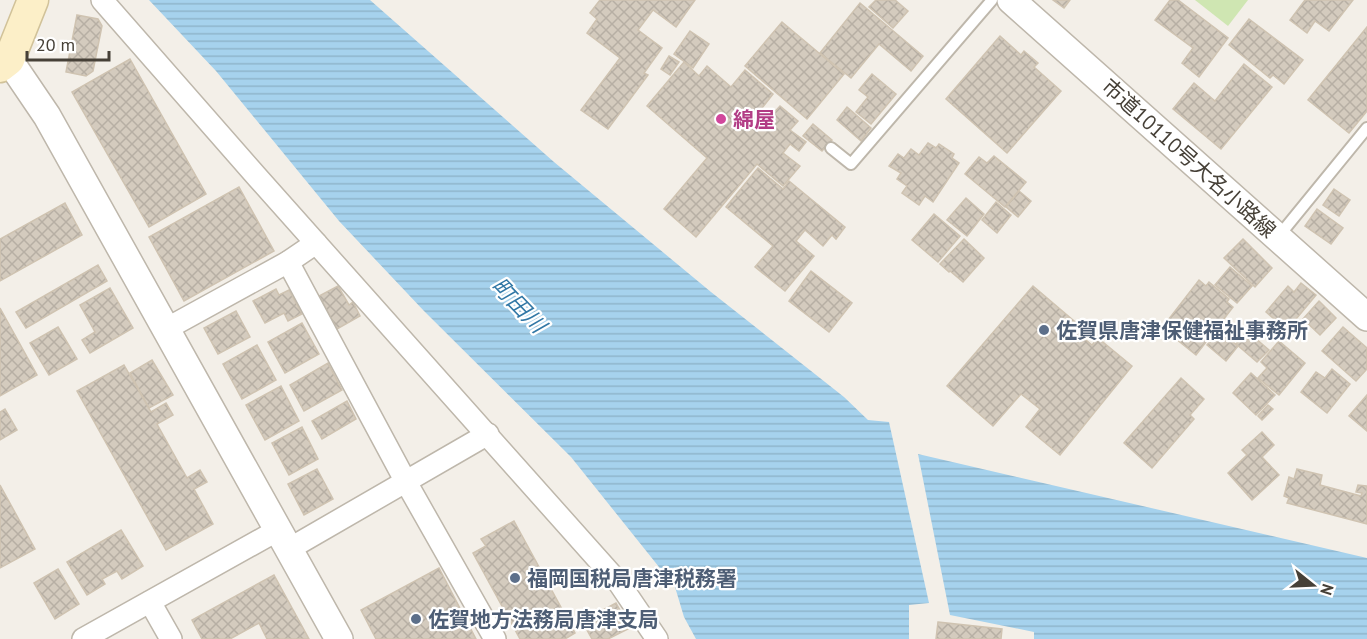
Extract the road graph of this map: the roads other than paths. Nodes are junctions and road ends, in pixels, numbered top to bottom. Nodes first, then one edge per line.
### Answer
1 (33, 0) edge
2 (102, 0) edge
3 (992, 0) edge
4 (1011, 0) edge
5 (5, 64) edge
6 (1367, 128) edge
7 (831, 147) dead end
8 (1278, 237) junction
9 (316, 243) junction
10 (288, 262) junction
11 (1365, 313) edge
12 (166, 329) junction
13 (488, 434) junction
14 (406, 482) junction
15 (283, 540) junction
16 (150, 602) junction
17 (83, 639) edge
18 (171, 639) edge
19 (339, 639) edge
20 (495, 639) edge
21 (657, 639) edge

1 - 5 main road
2 - 9 street
3 - 7 lane
4 - 8 street, 市道10110号大名小路線
5 - 12 street
6 - 8 lane
8 - 11 street, 市道10110号大名小路線
9 - 10 street
9 - 13 street
10 - 12 street
10 - 14 street
12 - 15 street
13 - 14 street
13 - 21 street
14 - 15 street
14 - 20 street
15 - 16 street
15 - 19 street
16 - 17 street
16 - 18 street

